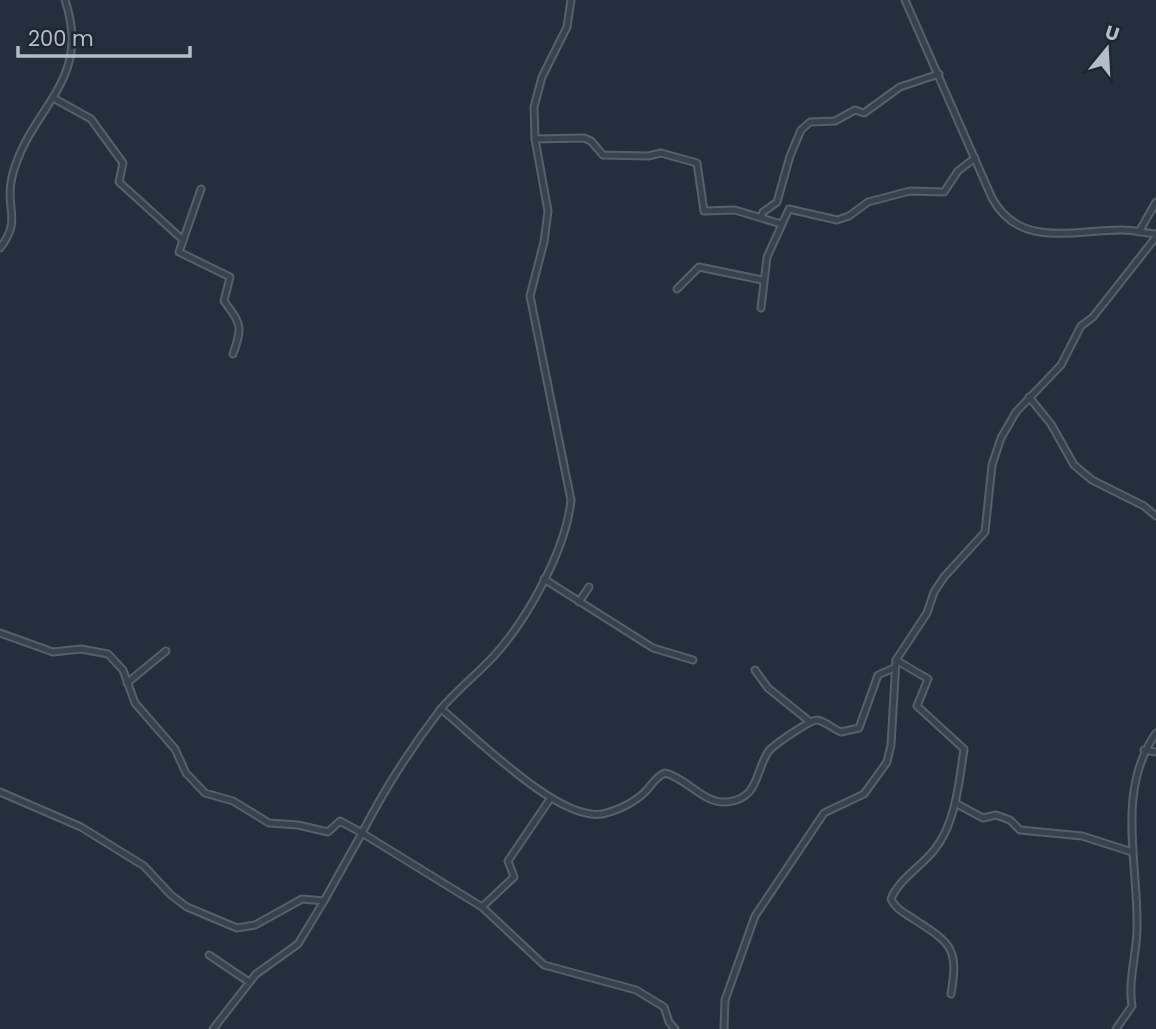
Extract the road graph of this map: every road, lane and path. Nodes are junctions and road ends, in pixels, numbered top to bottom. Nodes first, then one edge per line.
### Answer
1 (65, 0) edge
2 (571, 0) edge
3 (905, 0) edge
4 (939, 74) junction
5 (55, 99) junction
6 (536, 139) junction
7 (975, 158) junction
8 (201, 190) dead end
9 (1156, 202) edge
10 (761, 217) junction
11 (780, 224) junction
12 (1139, 232) junction
13 (1156, 236) edge
14 (183, 240) junction
15 (0, 248) edge
16 (762, 280) junction
17 (677, 289) dead end
18 (761, 308) dead end
19 (233, 354) dead end
20 (1028, 397) junction
21 (1156, 516) edge
22 (544, 579) junction
23 (589, 587) dead end
24 (579, 602) junction
25 (0, 633) edge
26 (166, 651) dead end
27 (693, 660) dead end
28 (896, 660) junction
29 (894, 668) junction
30 (755, 670) dead end
31 (127, 683) junction
32 (441, 709) junction
33 (808, 721) junction
34 (1156, 733) edge
35 (1144, 750) junction
36 (1156, 752) edge
37 (0, 792) edge
38 (550, 799) junction
39 (955, 803) junction
40 (362, 833) junction
41 (1132, 852) junction
42 (324, 901) junction
43 (482, 907) junction
44 (209, 955) dead end
45 (248, 982) junction
46 (951, 994) dead end
47 (213, 1029) edge
48 (676, 1029) edge
49 (724, 1029) edge
50 (1116, 1029) edge

1 - 5 street
2 - 6 street
3 - 4 street
4 - 7 street
4 - 10 street
5 - 14 street
5 - 15 street
6 - 10 street
6 - 22 street
7 - 11 street
7 - 12 street
8 - 14 street
9 - 12 street
10 - 11 street
11 - 16 street
12 - 13 street
13 - 20 street
14 - 19 street
16 - 17 street
16 - 18 street
20 - 21 street
20 - 28 street
22 - 24 street
22 - 32 street
23 - 24 street
24 - 27 street
25 - 31 street
26 - 31 street
28 - 29 street
28 - 39 street
29 - 33 street
29 - 49 street
30 - 33 street
31 - 40 street
32 - 38 street
32 - 40 street
33 - 38 street
34 - 35 street
35 - 36 street
35 - 41 street
37 - 42 street
38 - 43 street
39 - 41 street
39 - 46 street
40 - 42 street
40 - 43 street
41 - 50 street
42 - 45 street
43 - 48 street
44 - 45 street
45 - 47 street

